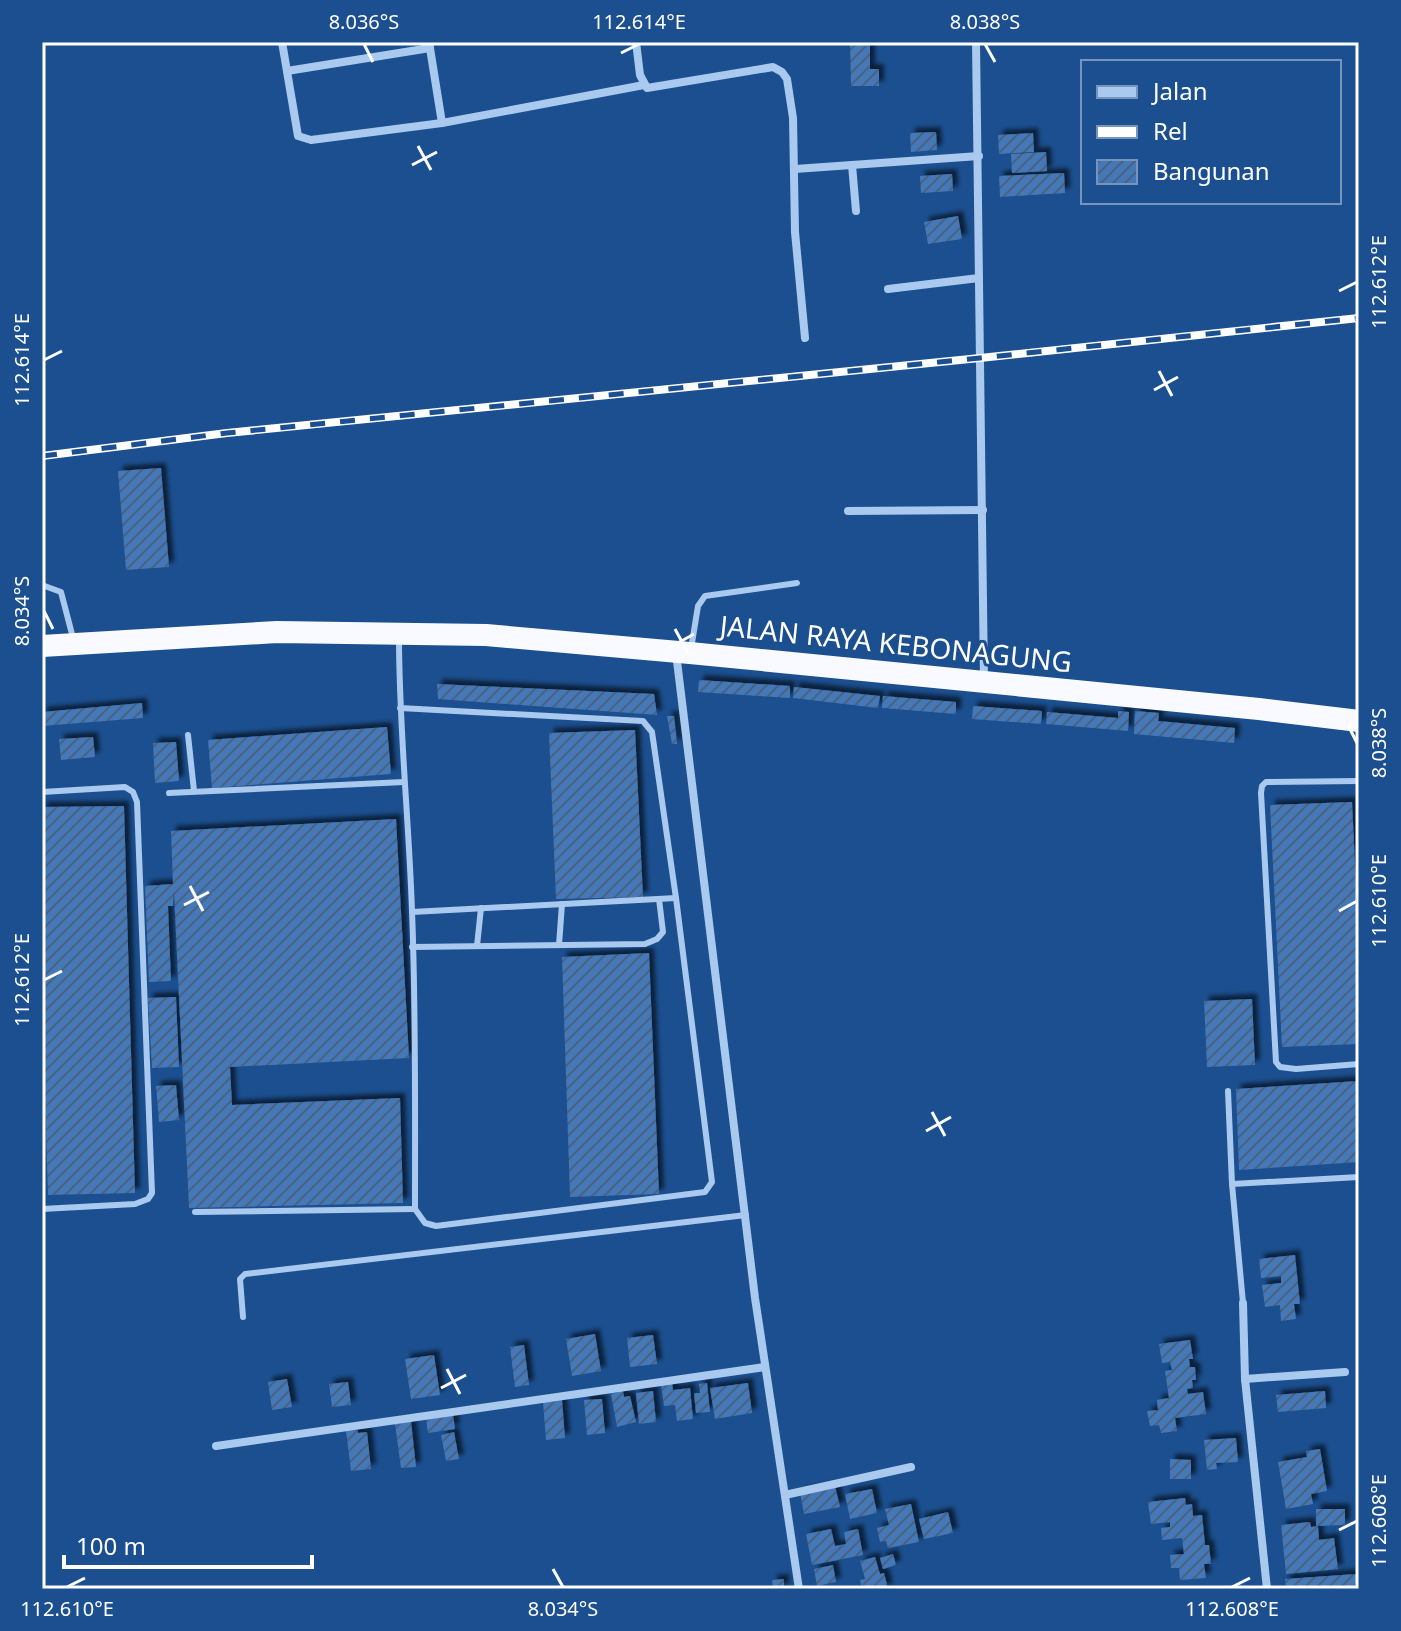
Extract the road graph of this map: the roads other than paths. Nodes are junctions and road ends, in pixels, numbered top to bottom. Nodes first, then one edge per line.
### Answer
1 (282, 42) edge
2 (636, 42) edge
3 (976, 42) edge
4 (430, 45) edge
5 (287, 71) junction
6 (644, 85) junction
7 (442, 123) junction
8 (979, 156) junction
9 (852, 165) junction
10 (795, 169) junction
11 (856, 211) dead end
12 (979, 278) junction
13 (888, 289) dead end
14 (805, 338) dead end
15 (983, 510) junction
16 (848, 511) dead end
17 (797, 583) dead end
18 (42, 585) edge
19 (399, 633) junction
20 (74, 643) junction
21 (42, 646) edge
22 (683, 652) junction
23 (984, 683) junction
24 (400, 708) junction
25 (1359, 721) edge
26 (188, 735) dead end
27 (1359, 781) edge
28 (404, 782) junction
29 (194, 791) junction
30 (42, 792) edge
31 (169, 793) dead end
32 (676, 898) junction
33 (659, 899) junction
34 (562, 904) junction
35 (481, 908) junction
36 (412, 912) junction
37 (559, 945) junction
38 (477, 946) junction
39 (412, 947) junction
40 (1359, 1064) edge
41 (1228, 1091) dead end
42 (1359, 1177) edge
43 (1232, 1184) junction
44 (42, 1209) edge
45 (415, 1209) junction
46 (195, 1212) dead end
47 (746, 1215) junction
48 (1243, 1303) joint
49 (243, 1317) dead end
50 (765, 1367) junction
51 (1345, 1372) dead end
52 (1245, 1379) junction
53 (216, 1446) dead end
54 (911, 1467) dead end
55 (785, 1495) junction
56 (799, 1589) edge
57 (1267, 1589) edge

1 - 5 street
2 - 6 street
3 - 8 street
4 - 5 street
4 - 7 street
5 - 7 street
6 - 7 street
6 - 10 street
8 - 9 street
8 - 12 street
9 - 10 street
9 - 11 street
10 - 14 street
12 - 13 street
12 - 15 street
15 - 16 street
15 - 23 street
17 - 22 lane
18 - 20 lane
19 - 20 highway, JALAN RAYA KEBONAGUNG
19 - 22 highway, JALAN RAYA KEBONAGUNG
19 - 24 lane
20 - 21 highway, JALAN RAYA KEBONAGUNG
22 - 23 highway, JALAN RAYA KEBONAGUNG
22 - 47 street
23 - 25 highway, JALAN RAYA KEBONAGUNG
24 - 28 lane
24 - 32 lane
26 - 29 lane
27 - 40 lane
28 - 29 lane
28 - 36 lane
29 - 31 lane
30 - 44 lane
32 - 33 lane
32 - 45 lane
33 - 34 lane
33 - 37 lane
34 - 35 lane
34 - 37 lane
35 - 36 lane
35 - 38 lane
36 - 39 lane
37 - 38 lane
38 - 39 lane
39 - 45 lane
41 - 43 lane
42 - 43 lane
43 - 48 lane
45 - 46 lane
47 - 49 lane
47 - 50 street
48 - 52 street
50 - 53 street
50 - 55 street
51 - 52 street
52 - 57 street
54 - 55 street
55 - 56 street

